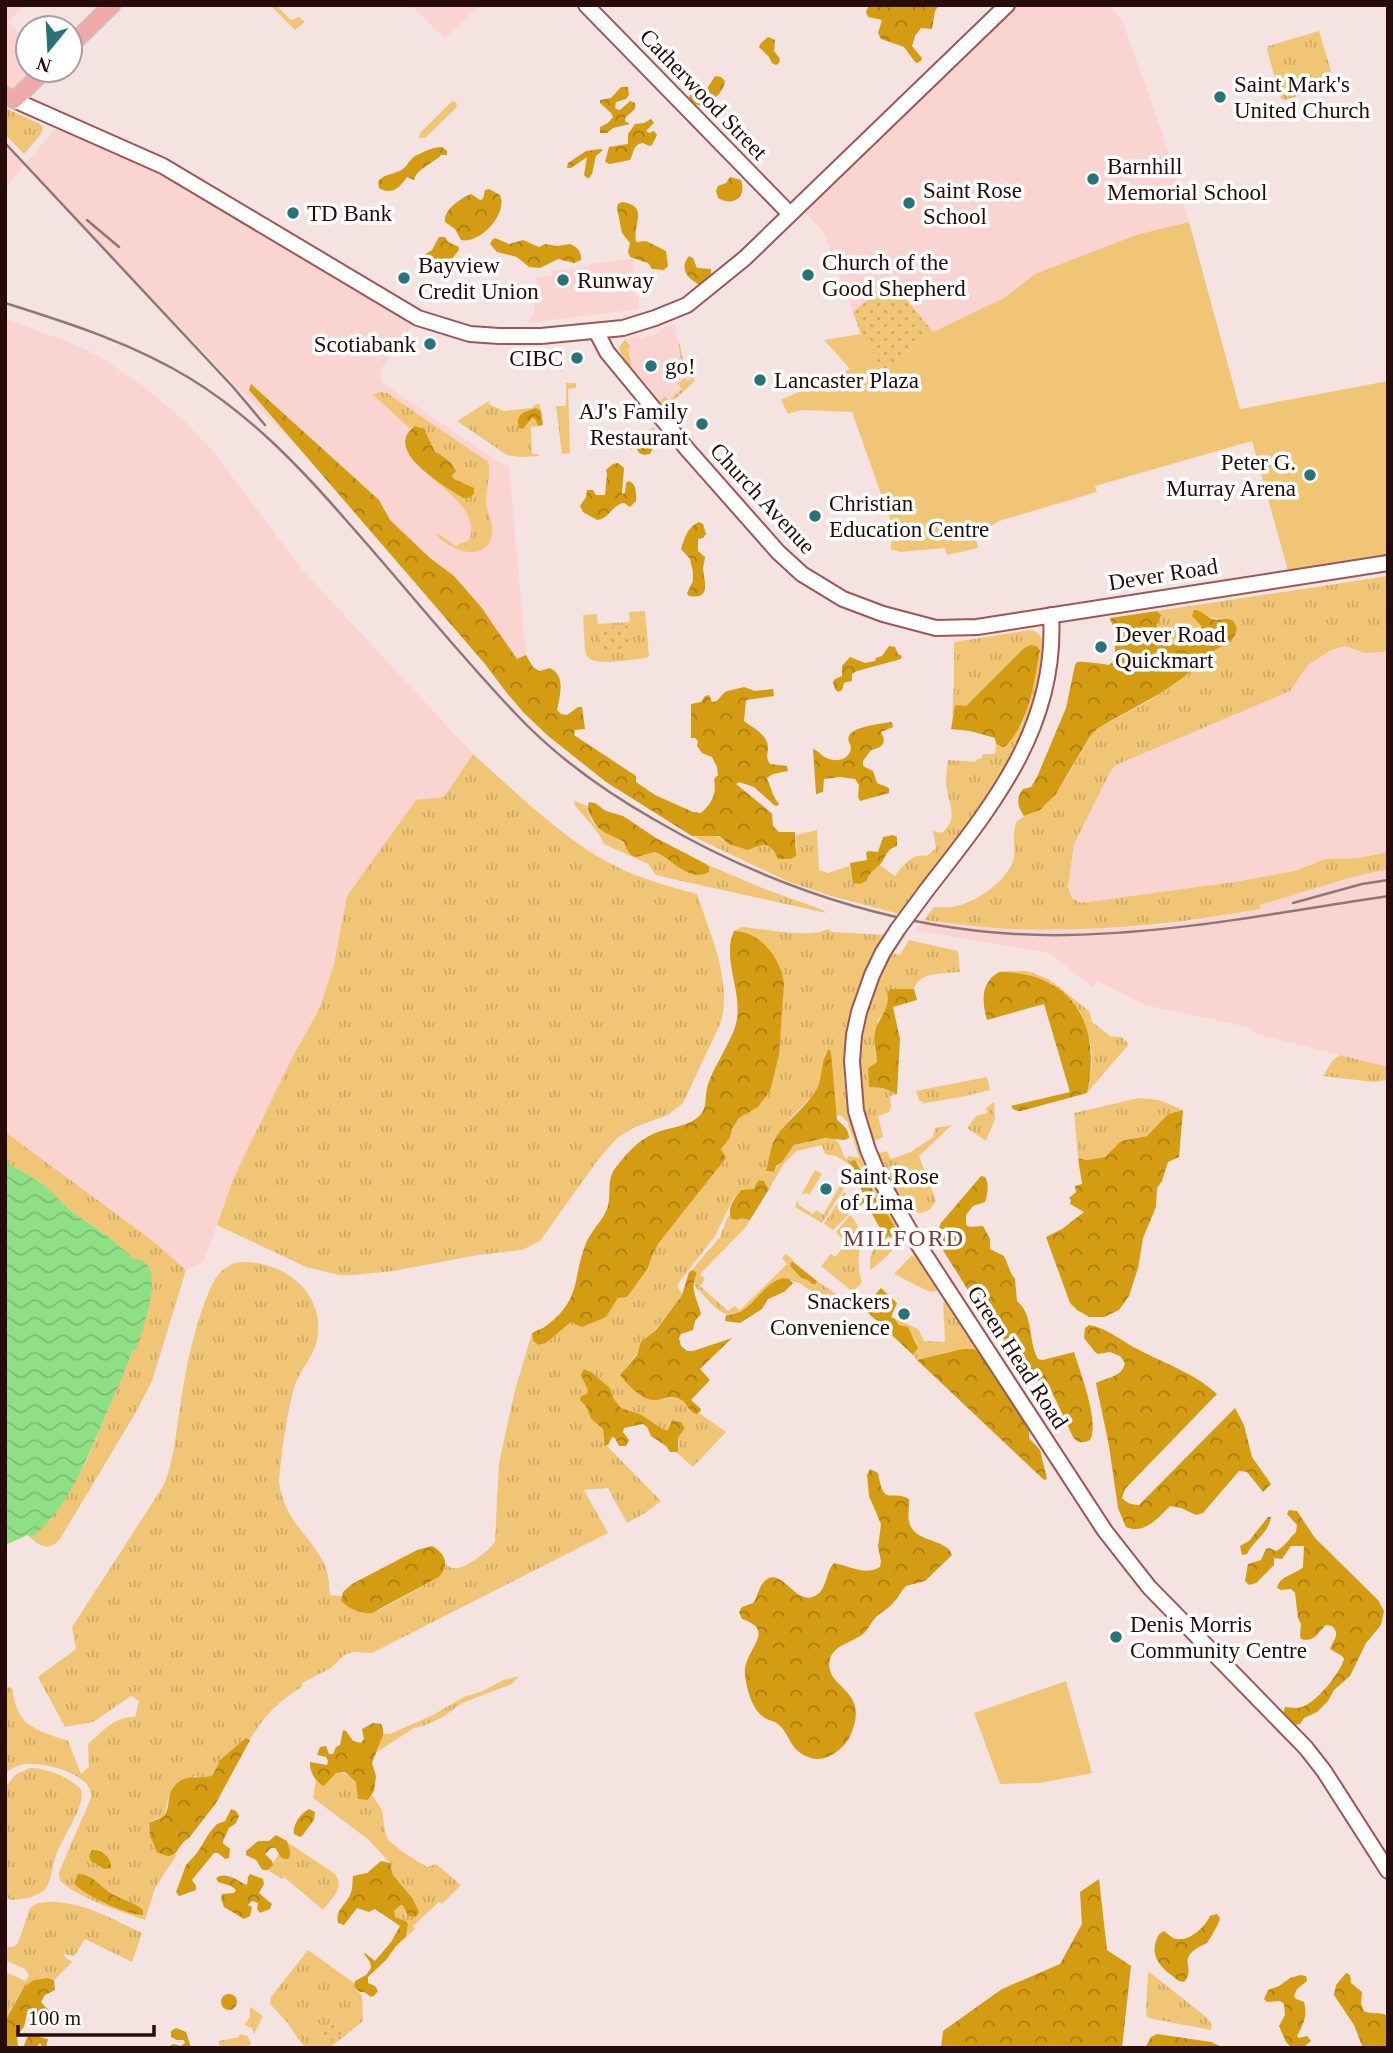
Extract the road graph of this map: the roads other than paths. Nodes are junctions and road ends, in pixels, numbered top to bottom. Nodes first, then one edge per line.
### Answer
1 (112, 5) edge
2 (586, 5) edge
3 (1007, 5) edge
4 (84, 32) edge
5 (28, 84) edge
6 (10, 98) edge
7 (790, 214) junction
8 (596, 331) junction
9 (1388, 563) edge
10 (1051, 615) junction
11 (946, 629) joint
12 (1388, 1871) edge

1 - 4 main road
2 - 7 main road, Catherwood Street
3 - 7 main road
5 - 6 main road
6 - 8 main road
7 - 8 main road
8 - 11 main road, Church Avenue
9 - 10 main road, Dever Road
10 - 11 main road, Dever Road
10 - 12 main road, Green Head Road, bridge

